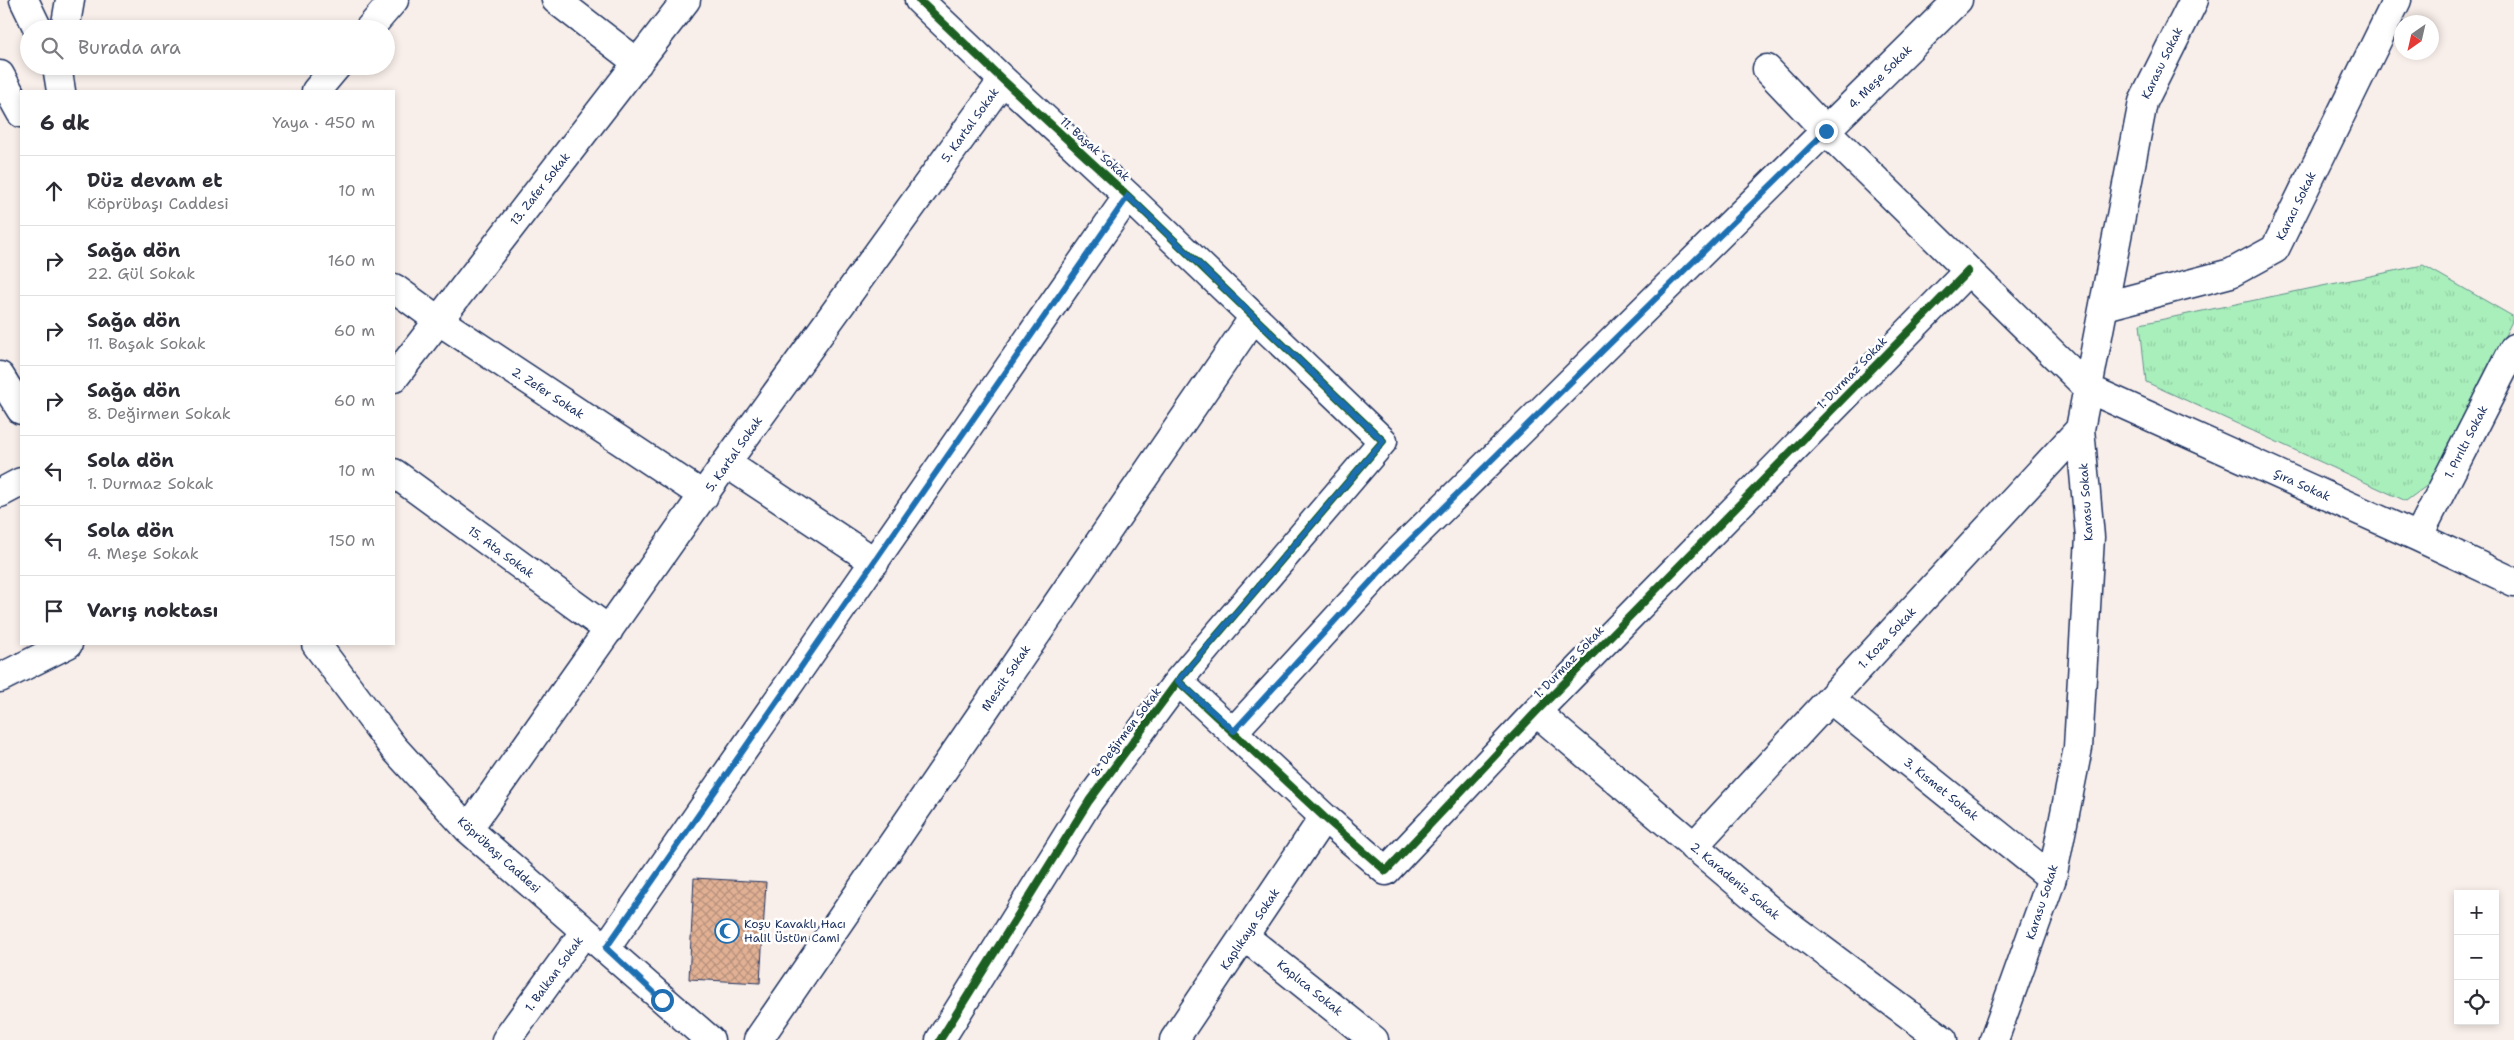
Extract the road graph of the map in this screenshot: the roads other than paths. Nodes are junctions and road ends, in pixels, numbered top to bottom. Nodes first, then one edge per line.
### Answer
1 (24, 0) edge
2 (70, 0) edge
3 (394, 0) edge
4 (556, 0) edge
5 (686, 0) edge
6 (919, 0) edge
7 (1958, 0) edge
8 (2194, 0) edge
9 (2397, 0) edge
10 (34, 20) edge
11 (67, 20) edge
12 (377, 20) edge
13 (638, 63) junction
14 (1767, 69) dead end
15 (0, 75) edge
16 (58, 75) edge
17 (329, 75) edge
18 (1002, 80) junction
19 (61, 90) edge
20 (317, 90) edge
21 (20, 111) edge
22 (1826, 131) junction
23 (1128, 196) junction
24 (1968, 271) junction
25 (395, 289) edge
26 (2105, 306) junction
27 (1254, 317) junction
28 (438, 320) junction
29 (2514, 348) edge
30 (0, 376) edge
31 (395, 377) edge
32 (2089, 389) junction
33 (20, 408) edge
34 (2080, 429) junction
35 (1383, 441) joint
36 (726, 463) junction
37 (395, 474) edge
38 (20, 483) edge
39 (0, 493) edge
40 (704, 496) junction
41 (2418, 537) junction
42 (875, 562) junction
43 (2514, 582) edge
44 (609, 630) junction
45 (66, 645) edge
46 (317, 645) edge
47 (0, 678) edge
48 (1178, 681) junction
49 (1830, 699) junction
50 (1536, 712) junction
51 (1234, 731) junction
52 (1324, 817) junction
53 (468, 829) junction
54 (1693, 848) junction
55 (2052, 878) junction
56 (585, 931) junction
57 (1245, 937) junction
58 (606, 948) junction
59 (1930, 1036) edge
60 (506, 1040) edge
61 (710, 1040) edge
62 (758, 1040) edge
63 (940, 1040) edge
64 (1174, 1040) edge
65 (1374, 1040) edge
66 (1994, 1040) edge

1 - 10 street
2 - 11 street
3 - 12 street
4 - 13 street
5 - 13 street, 13. Zafer Sokak
6 - 18 street, 11. Başak Sokak
7 - 22 street, 4. Meşe Sokak
8 - 26 street, Karasu Sokak
9 - 26 street, Karacı Sokak
13 - 28 street, 13. Zafer Sokak
14 - 22 street
15 - 21 street
16 - 19 street
17 - 20 street
18 - 23 street, 11. Başak Sokak
18 - 36 street, 5. Kartal Sokak
22 - 24 street
22 - 51 street, 4. Meşe Sokak
23 - 27 street, 11. Başak Sokak
23 - 42 street
24 - 32 street
24 - 50 street, 1. Durmaz Sokak
25 - 28 street, 2. Zefer Sokak
26 - 32 street, Karasu Sokak
27 - 35 street, 11. Başak Sokak
27 - 62 street, Mescit Sokak
28 - 31 street, 13. Zafer Sokak
28 - 40 street, 2. Zefer Sokak
29 - 41 street, 1. Pırıltı Sokak
30 - 33 street
32 - 34 street, Karasu Sokak
32 - 41 street, Şıra Sokak
34 - 49 street, 1. Koza Sokak
34 - 55 street, Karasu Sokak
35 - 48 street, 8. Değirmen Sokak
36 - 40 street, 5. Kartal Sokak
36 - 42 street
37 - 44 street, 15. Ata Sokak
38 - 39 street
40 - 44 street, 5. Kartal Sokak
41 - 43 street, Şıra Sokak
42 - 58 street
44 - 53 street, 5. Kartal Sokak
45 - 47 street
46 - 53 street, Köprübaşı Caddesi
48 - 51 street, 1. Durmaz Sokak
48 - 63 street, 8. Değirmen Sokak
49 - 54 street, 1. Koza Sokak
49 - 55 street, 3. Kısmet Sokak
50 - 52 street, 1. Durmaz Sokak
50 - 54 street, 2. Karadeniz Sokak
51 - 52 street, 1. Durmaz Sokak
52 - 57 street, Kaplıkaya Sokak
53 - 56 street, Köprübaşı Caddesi
54 - 59 street, 2. Karadeniz Sokak
55 - 66 street, Karasu Sokak
56 - 58 street, Köprübaşı Caddesi
56 - 60 street, 1. Balkan Sokak
57 - 64 street, Kaplıkaya Sokak
57 - 65 street, Kaplıca Sokak
58 - 61 street, Köprübaşı Caddesi

